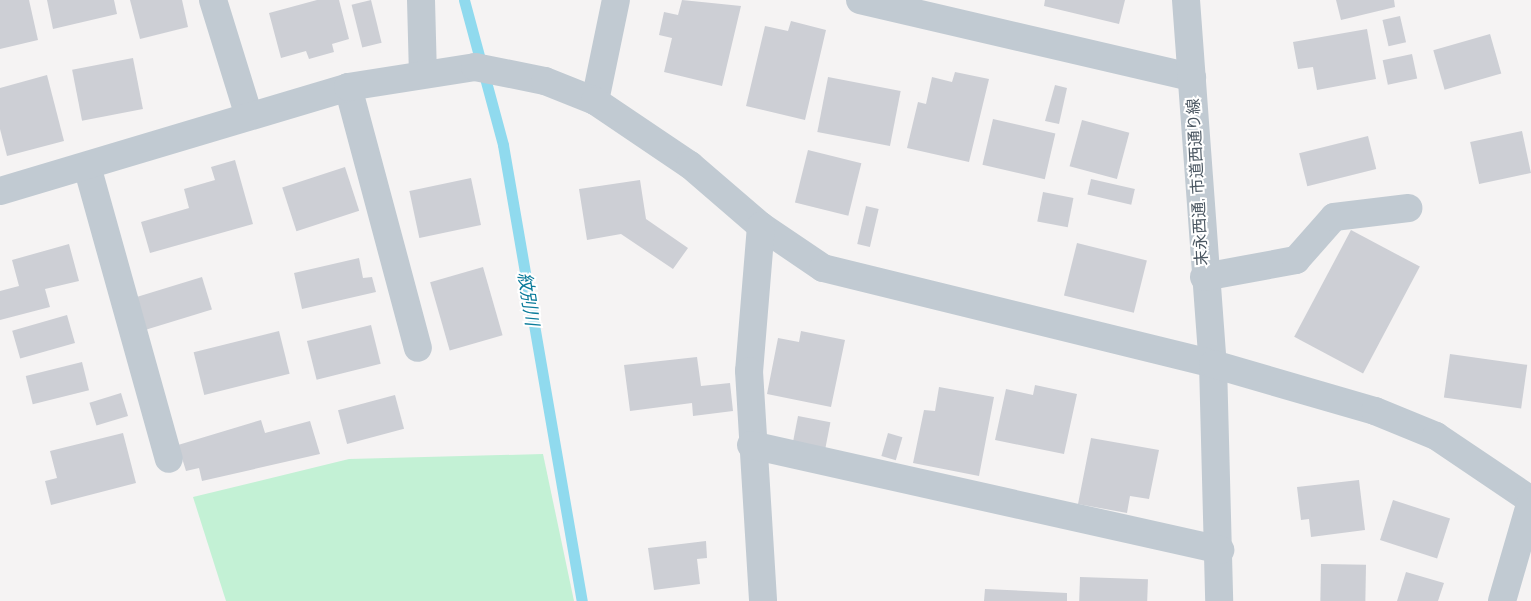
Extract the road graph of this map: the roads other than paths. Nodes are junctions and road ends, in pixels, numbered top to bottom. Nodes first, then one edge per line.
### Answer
1 (213, 0) edge
2 (421, 0) edge
3 (616, 0) edge
4 (860, 0) edge
5 (1186, 0) edge
6 (423, 74) junction
7 (1192, 76) junction
8 (348, 87) junction
9 (595, 101) junction
10 (249, 116) junction
11 (87, 166) junction
12 (0, 191) edge
13 (1408, 208) dead end
14 (761, 226) junction
15 (1204, 277) junction
16 (418, 348) dead end
17 (1213, 364) junction
18 (751, 445) junction
19 (169, 459) dead end
20 (1531, 500) edge
21 (1220, 550) junction
22 (763, 601) edge
23 (1220, 601) edge
24 (1502, 601) edge

1 - 10 street
2 - 6 street
3 - 9 street
4 - 7 street
5 - 7 street, 末永西通, 市道西通り線
6 - 8 street
6 - 9 street
7 - 15 street, 末永西通, 市道西通り線
8 - 10 street
8 - 16 street
9 - 14 street
10 - 11 street
11 - 12 street
11 - 19 street
13 - 15 street
14 - 17 street
14 - 18 street
15 - 17 street, 末永西通, 市道西通り線
17 - 20 street
17 - 21 street, 末永西通, 市道西通り線
18 - 21 street
18 - 22 street
20 - 24 street
21 - 23 street, 末永西通, 市道西通り線

